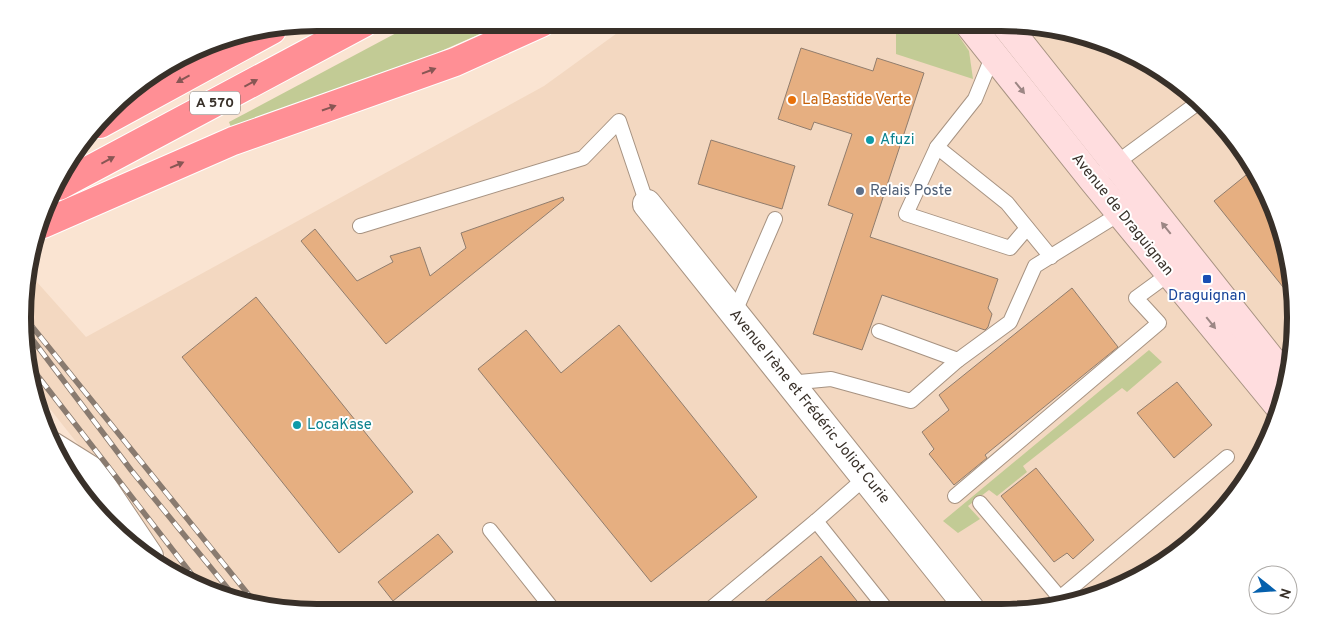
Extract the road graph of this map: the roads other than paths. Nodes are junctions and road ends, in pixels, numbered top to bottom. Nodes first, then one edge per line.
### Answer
1 (347, 31) edge
2 (522, 31) edge
3 (975, 31) edge
4 (1011, 32) edge
5 (257, 38) edge
6 (994, 55) junction
7 (1193, 106) edge
8 (113, 117) edge
9 (937, 147) junction
10 (1116, 164) junction
11 (1093, 180) junction
12 (65, 183) edge
13 (647, 204) joint
14 (1132, 205) junction
15 (776, 219) dead end
16 (47, 222) edge
17 (360, 226) dead end
18 (1027, 228) junction
19 (1051, 257) junction
20 (1180, 265) junction
21 (734, 314) junction
22 (879, 332) dead end
23 (958, 360) junction
24 (1281, 373) edge
25 (790, 383) junction
26 (1275, 400) edge
27 (67, 455) edge
28 (1228, 458) dead end
29 (865, 478) junction
30 (955, 496) dead end
31 (980, 503) dead end
32 (816, 521) junction
33 (490, 530) dead end
34 (140, 542) edge
35 (1061, 597) edge
36 (1051, 599) edge
37 (549, 604) edge
38 (716, 604) edge
39 (882, 604) edge
40 (966, 604) edge

12 -> 1 highway, A 570
16 -> 2 highway
3 - 6 main road, Avenue de Draguignan
4 - 10 main road, Avenue de Draguignan
5 -> 8 highway, A 570
6 - 9 lane
6 -> 11 main road, Avenue de Draguignan
7 - 10 lane
9 - 18 lane
9 - 18 lane
10 - 11 lane
10 - 14 main road, Avenue de Draguignan
11 - 14 main road, Avenue de Draguignan
13 - 17 lane
13 - 21 street, Avenue Irène et Frédéric Joliot Curie
14 - 19 lane
14 - 20 main road, Avenue de Draguignan
15 - 21 lane
18 - 19 lane
19 - 23 lane
20 - 24 main road, Avenue de Draguignan
20 -> 26 main road, Avenue de Draguignan
20 - 30 lane
21 - 25 street, Avenue Irène et Frédéric Joliot Curie
22 - 23 lane
23 - 25 lane
25 - 29 street, Avenue Irène et Frédéric Joliot Curie
27 - 34 street
28 - 35 lane
29 - 32 lane
29 - 40 street, Avenue Irène et Frédéric Joliot Curie
31 - 36 lane
32 - 38 lane
32 - 39 lane
33 - 37 lane

